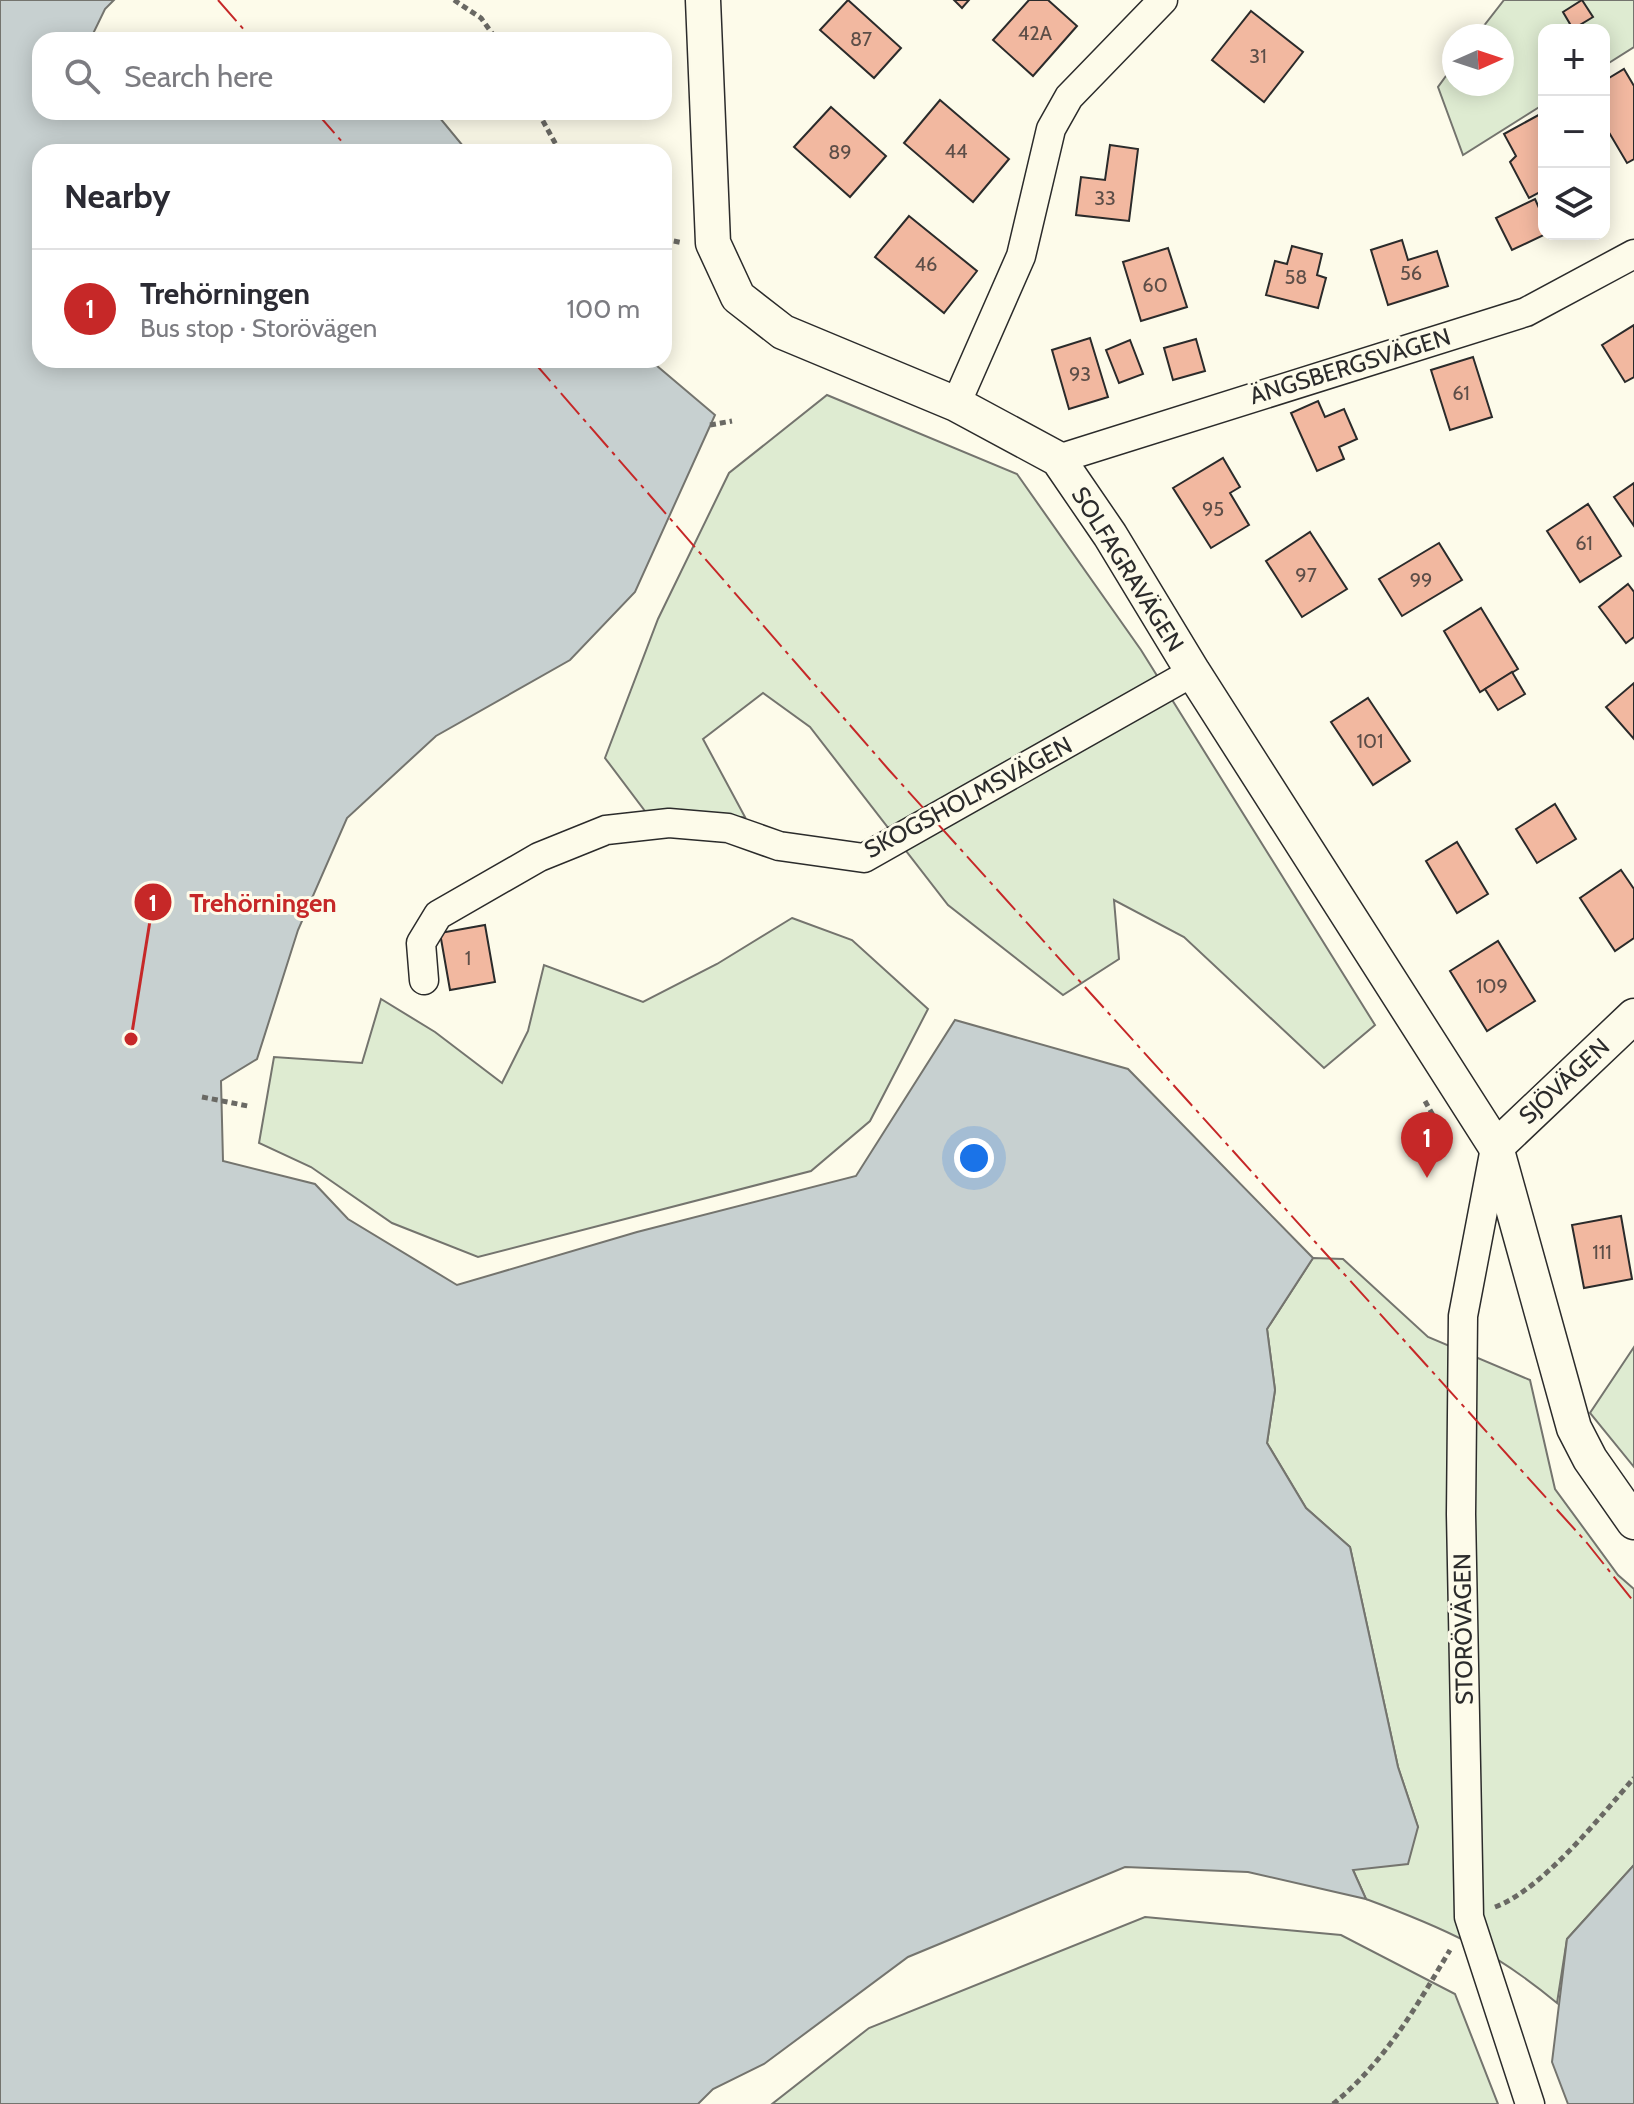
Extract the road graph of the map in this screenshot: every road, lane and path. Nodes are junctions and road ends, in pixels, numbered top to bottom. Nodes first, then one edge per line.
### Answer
1 (454, 0) edge
2 (703, 0) edge
3 (1163, 0) edge
4 (491, 32) edge
5 (542, 120) edge
6 (556, 144) edge
7 (1634, 254) edge
8 (956, 404) junction
9 (732, 421) dead end
10 (710, 425) dead end
11 (1058, 459) junction
12 (1193, 672) junction
13 (424, 980) dead end
14 (1634, 1016) edge
15 (202, 1097) dead end
16 (1424, 1098) dead end
17 (248, 1106) dead end
18 (1444, 1135) dead end
19 (1496, 1147) junction
20 (1634, 1522) edge
21 (1634, 1778) edge
22 (1469, 1917) junction
23 (1333, 2104) edge
24 (1530, 2104) edge

1 - 4 path
2 - 8 street, SOLFAGRAVÄGEN
3 - 8 street
5 - 6 path
7 - 11 street, ÄNGSBERGSVÄGEN
8 - 11 street, SOLFAGRAVÄGEN
9 - 10 path
11 - 12 street, SOLFAGRAVÄGEN
12 - 13 street, SKOGSHOLMSVÄGEN
12 - 19 street, SOLFAGRAVÄGEN
14 - 19 street, SJÖVÄGEN
15 - 17 path
16 - 18 path
19 - 20 street, SOLFAGRAVÄGEN
19 - 22 street, STORÖVÄGEN
21 - 22 path
22 - 23 path
22 - 24 street, STORÖVÄGEN

